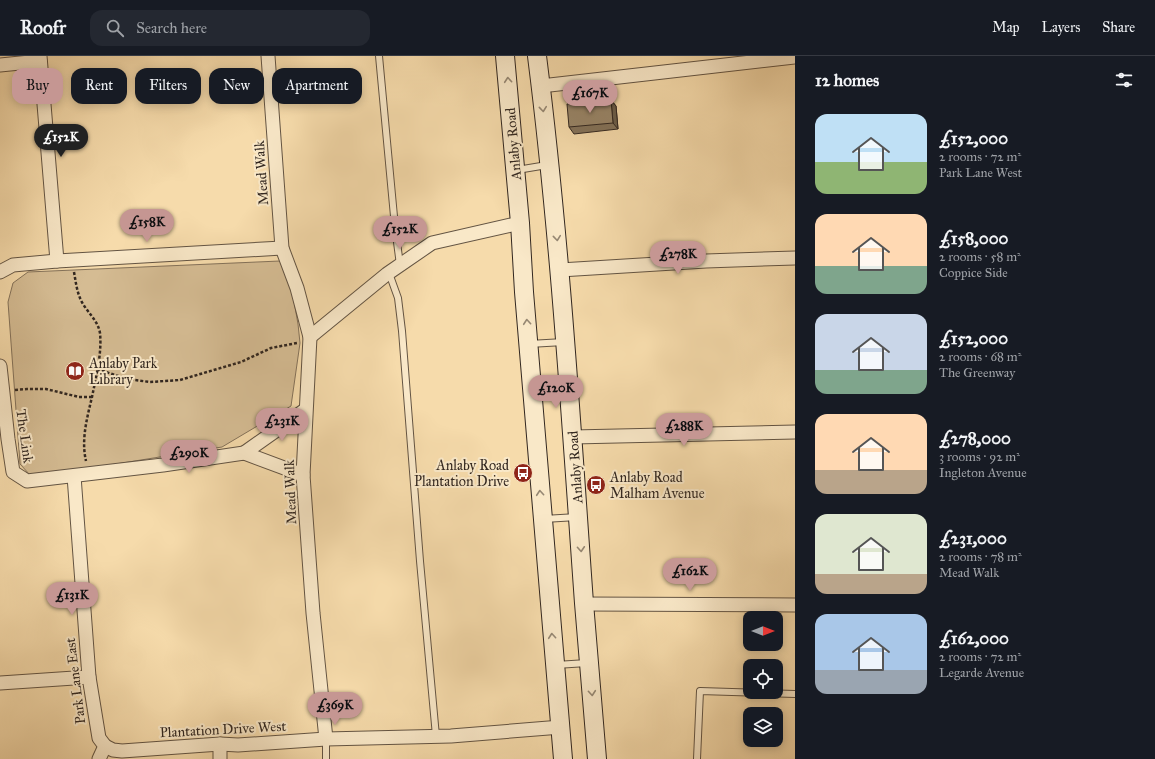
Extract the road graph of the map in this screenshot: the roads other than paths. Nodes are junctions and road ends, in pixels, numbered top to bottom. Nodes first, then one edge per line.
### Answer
1 (268, 56) edge
2 (379, 56) edge
3 (505, 56) edge
4 (537, 56) edge
5 (795, 57) edge
6 (40, 59) edge
7 (0, 66) edge
8 (541, 86) junction
9 (549, 164) junction
10 (516, 170) junction
11 (520, 223) junction
12 (282, 248) junction
13 (795, 258) edge
14 (57, 261) junction
15 (395, 269) junction
16 (560, 270) junction
17 (0, 272) edge
18 (305, 340) junction
19 (566, 342) junction
20 (528, 344) junction
21 (0, 366) edge
22 (306, 410) junction
23 (795, 432) edge
24 (573, 437) junction
25 (244, 453) junction
26 (303, 475) junction
27 (74, 476) junction
28 (578, 517) junction
29 (542, 520) junction
30 (584, 604) junction
31 (795, 605) edge
32 (589, 663) junction
33 (554, 665) junction
34 (89, 677) junction
35 (0, 683) edge
36 (795, 694) edge
37 (561, 727) junction
38 (436, 736) junction
39 (326, 739) junction
40 (220, 744) junction
41 (105, 746) junction
42 (99, 759) edge
43 (220, 759) edge
44 (326, 759) edge
45 (563, 759) edge
46 (597, 759) edge
47 (697, 759) edge

1 - 12 street, Mead Walk
2 - 15 lane
10 -> 3 main road, Anlaby Road
4 - 8 main road, Anlaby Road
5 - 8 street
6 - 7 street
6 - 14 street
8 -> 9 main road, Anlaby Road
9 - 10 lane
9 -> 16 main road, Anlaby Road
10 - 11 main road, Anlaby Road
11 - 15 street
20 -> 11 main road, Anlaby Road
12 - 14 street
12 - 18 street, Mead Walk
13 - 16 street
14 - 17 street
15 - 18 street
15 - 38 lane
16 - 19 main road, Anlaby Road
18 - 22 street, Mead Walk
19 - 20 lane
19 - 24 main road, Anlaby Road
29 -> 20 main road, Anlaby Road
21 - 27 street, The Link
22 - 25 street
22 - 26 street, Mead Walk
23 - 24 street
24 - 28 main road, Anlaby Road
25 - 26 street
25 - 27 street
26 - 39 street, Mead Walk
27 - 34 street, Park Lane East
28 - 29 lane
28 -> 30 main road, Anlaby Road
33 -> 29 main road, Anlaby Road
30 - 31 street
30 - 32 main road, Anlaby Road
32 - 33 lane
32 -> 46 main road, Anlaby Road
33 - 37 main road, Anlaby Road
34 - 35 street
34 - 41 street, Park Lane East
36 - 47 lane
37 - 38 street, Plantation Drive West
37 - 45 main road, Anlaby Road
38 - 39 street, Plantation Drive West
39 - 40 street, Plantation Drive West
39 - 44 lane
40 - 41 street, Plantation Drive West
40 - 43 street
41 - 42 street

